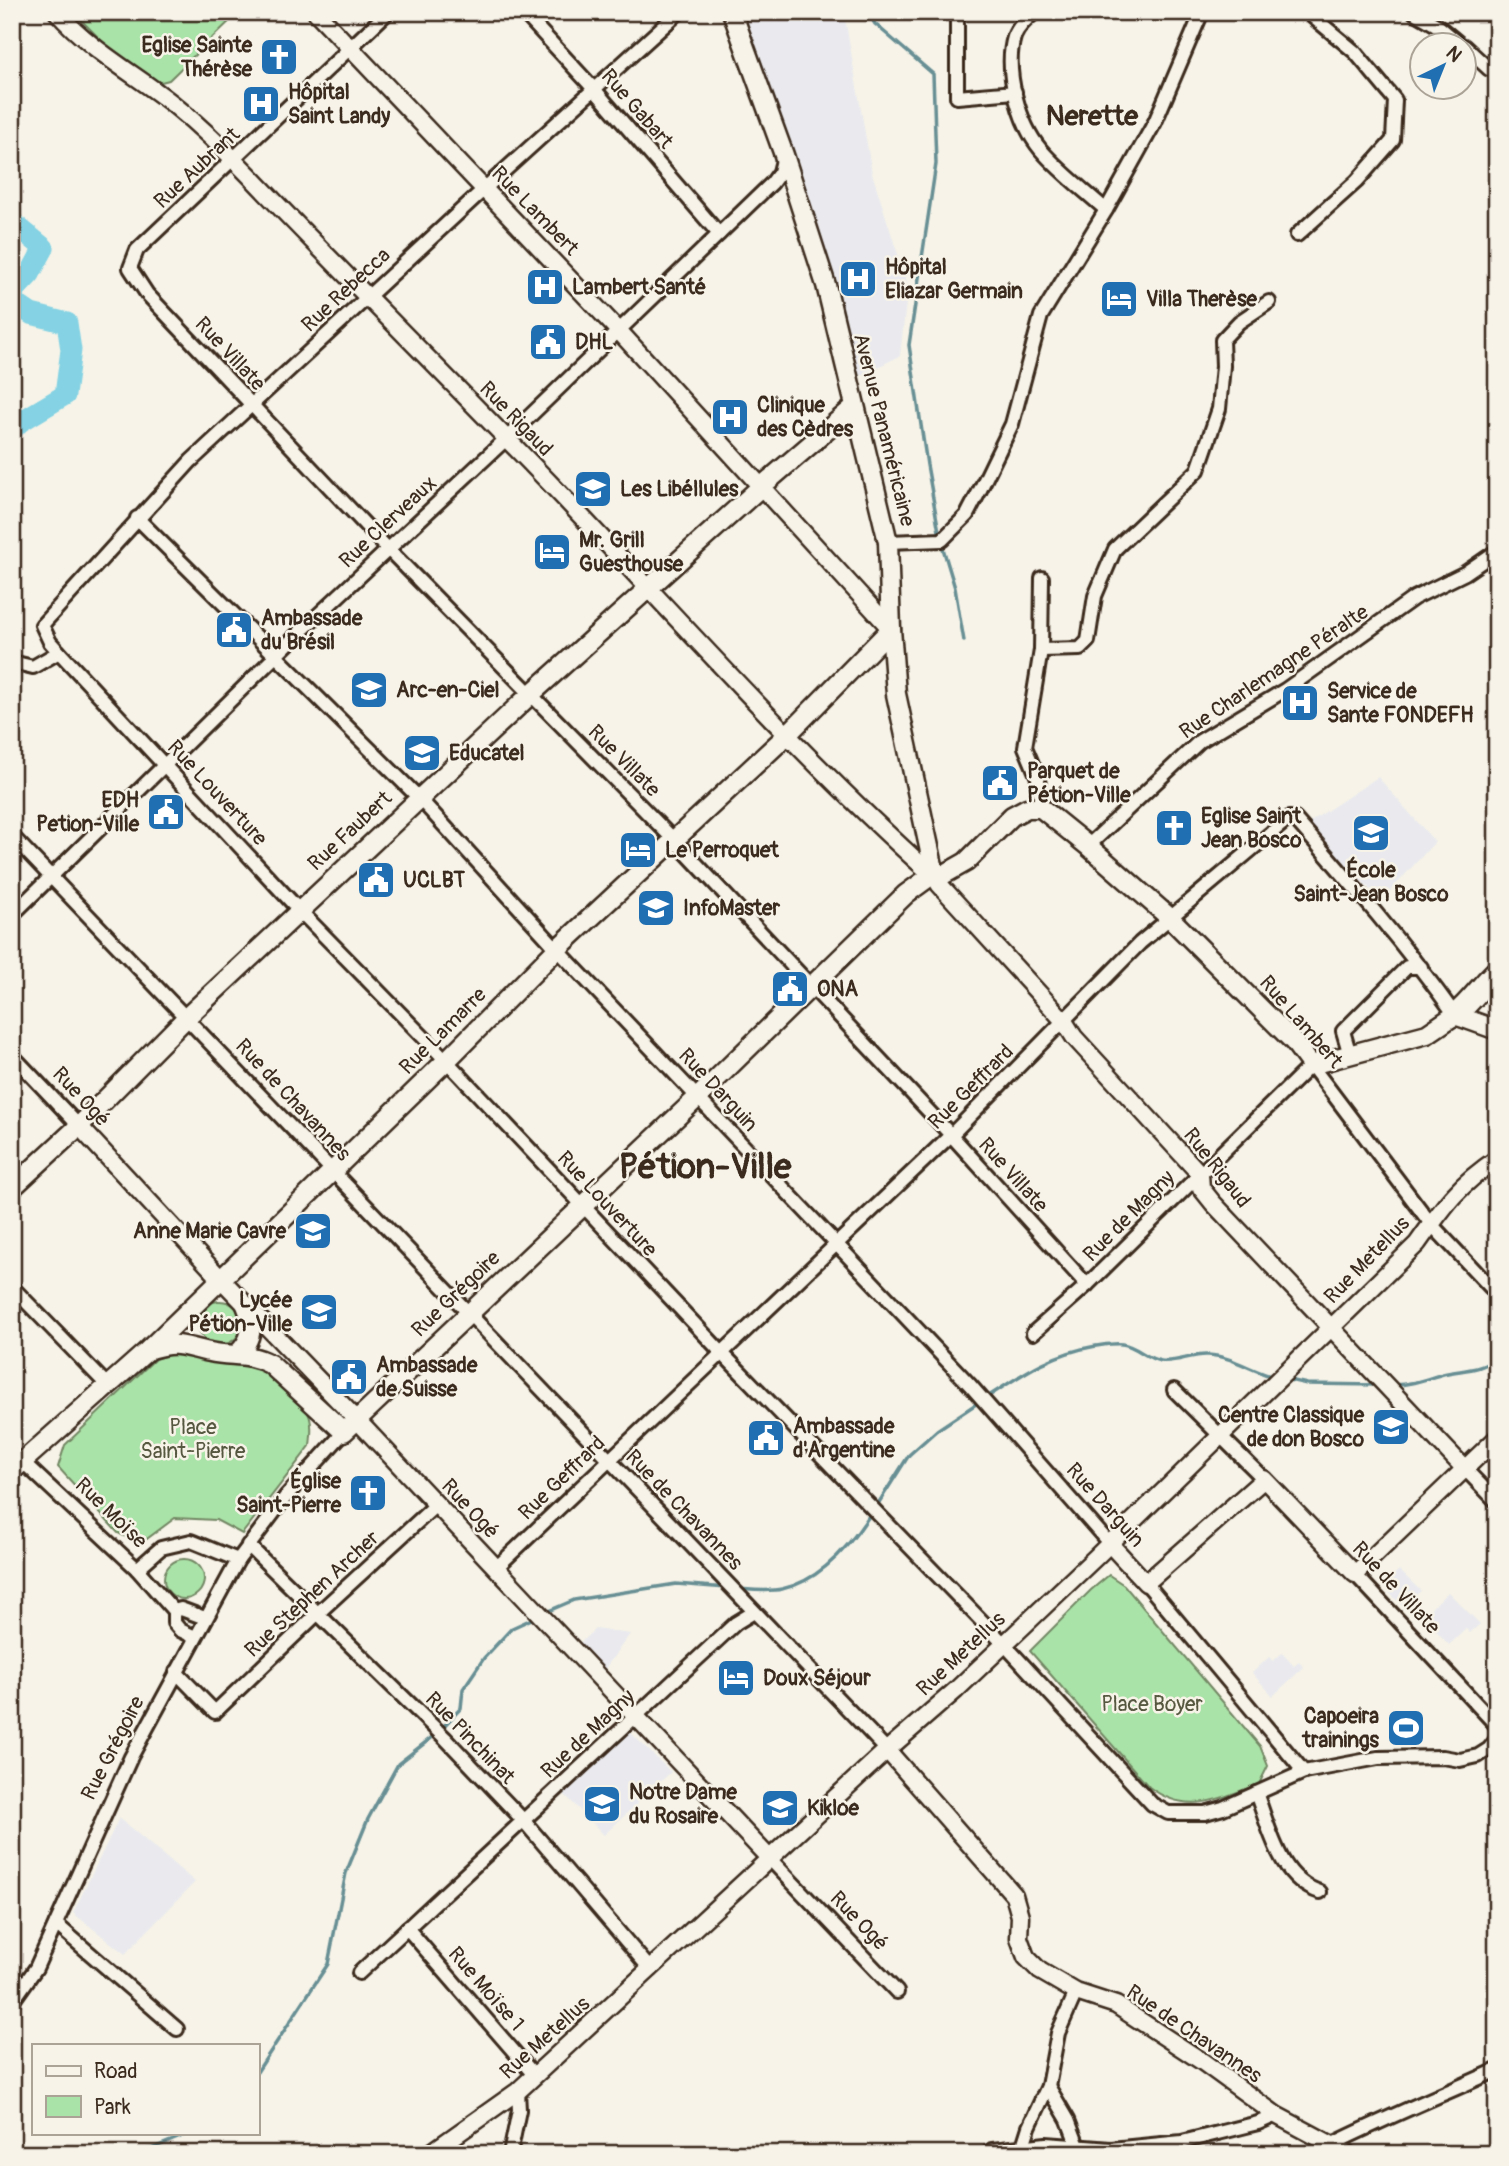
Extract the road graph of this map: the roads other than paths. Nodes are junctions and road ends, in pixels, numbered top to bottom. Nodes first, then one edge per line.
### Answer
1 (57, 12) edge
2 (316, 12) edge
3 (388, 12) edge
4 (523, 12) edge
5 (679, 12) edge
6 (732, 12) edge
7 (957, 12) edge
8 (1035, 12) edge
9 (1202, 12) edge
10 (1307, 12) edge
11 (1414, 12) edge
12 (1446, 32) edge
13 (351, 49) junction
14 (1478, 59) edge
15 (1489, 69) dead end
16 (594, 89) junction
17 (1015, 92) junction
18 (784, 155) junction
19 (234, 160) junction
20 (483, 190) junction
21 (1106, 210) junction
22 (719, 233) junction
23 (1297, 235) dead end
24 (130, 268) joint
25 (366, 297) junction
26 (1269, 302) dead end
27 (618, 330) junction
28 (251, 404) junction
29 (854, 407) junction
30 (507, 438) junction
31 (762, 486) junction
32 (137, 518) junction
33 (888, 542) junction
34 (388, 549) junction
35 (1497, 551) edge
36 (1042, 578) dead end
37 (649, 589) junction
38 (53, 611) joint
39 (891, 629) junction
40 (1041, 650) junction
41 (59, 652) junction
42 (276, 657) junction
43 (12, 662) edge
44 (531, 694) junction
45 (786, 736) junction
46 (164, 765) junction
47 (419, 799) junction
48 (1041, 808) junction
49 (12, 836) edge
50 (675, 841) junction
51 (1088, 845) junction
52 (51, 876) junction
53 (935, 876) junction
54 (299, 910) junction
55 (12, 915) edge
56 (1170, 918) junction
57 (557, 949) junction
58 (1420, 967) junction
59 (1497, 971) edge
60 (1497, 984) edge
61 (811, 987) junction
62 (1461, 1010) junction
63 (187, 1017) junction
64 (1064, 1021) junction
65 (1497, 1030) edge
66 (12, 1055) edge
67 (1350, 1055) junction
68 (446, 1060) junction
69 (1311, 1065) junction
70 (697, 1098) junction
71 (79, 1126) junction
72 (951, 1135) junction
73 (1497, 1159) edge
74 (332, 1172) junction
75 (1200, 1174) junction
76 (12, 1188) edge
77 (582, 1205) junction
78 (1432, 1224) junction
79 (836, 1244) junction
80 (220, 1278) junction
81 (1087, 1285) junction
82 (12, 1287) edge
83 (1497, 1294) edge
84 (197, 1302) junction
85 (246, 1305) junction
86 (467, 1314) junction
87 (1331, 1327) junction
88 (1033, 1333) dead end
89 (195, 1348) junction
90 (147, 1351) junction
91 (722, 1353) junction
92 (237, 1354) junction
93 (108, 1386) junction
94 (1174, 1390) dead end
95 (351, 1426) junction
96 (1221, 1436) junction
97 (1497, 1438) edge
98 (608, 1461) junction
99 (16, 1462) edge
100 (1465, 1469) junction
101 (1264, 1479) junction
102 (1497, 1502) edge
103 (437, 1504) junction
104 (1109, 1543) junction
105 (248, 1545) junction
106 (238, 1560) junction
107 (496, 1568) junction
108 (137, 1569) junction
109 (1355, 1574) junction
110 (1146, 1583) junction
111 (174, 1611) junction
112 (754, 1612) junction
113 (317, 1614) junction
114 (205, 1618) junction
115 (195, 1637) junction
116 (1004, 1644) junction
117 (176, 1672) junction
118 (636, 1716) junction
119 (1497, 1726) edge
120 (1497, 1739) edge
121 (887, 1751) junction
122 (1304, 1772) junction
123 (1256, 1793) junction
124 (523, 1820) junction
125 (771, 1860) junction
126 (1321, 1892) dead end
127 (56, 1924) junction
128 (407, 1928) junction
129 (651, 1970) junction
130 (359, 1973) dead end
131 (897, 1992) dead end
132 (1076, 1992) junction
133 (12, 2002) edge
134 (177, 2029) dead end
135 (1497, 2070) edge
136 (535, 2076) junction
137 (1048, 2086) junction
138 (518, 2091) junction
139 (1276, 2115) junction
140 (1331, 2145) junction
141 (1023, 2146) junction
142 (1079, 2148) junction
143 (1497, 2148) edge
144 (429, 2154) edge
145 (510, 2154) edge
146 (987, 2154) edge
147 (1349, 2154) edge
148 (1488, 2154) edge

1 - 19 street, Rue Rigaud
2 - 13 street, Rue Lambert
3 - 13 street, Rue Aubrant
4 - 16 street, Rue Gabart
5 - 16 street, Rue Rebecca
6 - 18 main road, Avenue Panaméricaine
7 - 17 street
8 - 17 street
9 - 21 street
10 - 23 street
11 - 12 street
13 - 19 street, Rue Aubrant
13 - 20 street, Rue Lambert
14 - 15 street
16 - 20 street, Rue Rebecca
16 - 22 street, Rue Gabart
17 - 21 street
18 - 22 street, Rue Clerveaux
18 - 29 main road, Avenue Panaméricaine
19 - 24 street, Rue Aubrant
19 - 25 street, Rue Rigaud
20 - 25 street, Rue Rebecca
20 - 27 street, Rue Lambert
21 - 33 street
22 - 27 street, Rue Clerveaux
24 - 28 street, Rue Villate
25 - 28 street, Rue Rebecca
25 - 30 street, Rue Rigaud
26 - 40 street
27 - 30 street, Rue Clerveaux
27 - 31 street, Rue Lambert
28 - 32 street, Rue Rebecca
28 - 34 street, Rue Villate
29 - 31 main road, Rue Faubert
29 - 33 main road, Avenue Panaméricaine
30 - 34 street, Rue Clerveaux
30 - 37 street, Rue Rigaud
31 - 37 main road, Rue Faubert
31 - 39 street, Rue Lambert
32 - 38 street, Rue Rebecca
32 - 42 street, Rue Darguin
33 - 39 main road, Avenue Panaméricaine
34 - 42 street, Rue Clerveaux
34 - 44 street, Rue Villate
35 - 51 street, Rue Charlemagne Péralte
36 - 40 street
37 - 44 main road, Rue Faubert
37 - 45 street, Rue Rigaud
38 - 41 street, Rue Louverture
39 - 45 main road, Rue Lamarre
39 - 53 main road, Avenue Panaméricaine
40 - 48 street
41 - 43 street
41 - 46 street, Rue Louverture
42 - 46 street, Rue Clerveaux
42 - 47 street, Rue Darguin
44 - 47 main road, Rue Faubert
44 - 50 street, Rue Villate
45 - 50 main road, Rue Lamarre
45 - 53 street, Rue Rigaud
46 - 52 street, Rue Clerveaux
46 - 54 street, Rue Louverture
47 - 54 main road, Rue Faubert
47 - 57 street, Rue Darguin
48 - 51 main road, Rue Lambert
48 - 53 main road, Rue Grégoire
49 - 52 street, Rue de Chavannes
50 - 57 main road, Rue Lamarre
50 - 61 street, Rue Villate
51 - 56 main road, Rue Lambert
52 - 55 street, Rue Clerveaux
52 - 63 street, Rue de Chavannes
53 - 61 main road, Rue Grégoire
53 - 64 street, Rue Rigaud
54 - 63 main road, Rue Faubert
54 - 68 street, Rue Louverture
56 - 58 street, Rue Geffrard
56 - 64 street, Rue Geffrard
56 - 69 main road, Rue Lambert
57 - 68 main road, Rue Lamarre
57 - 70 street, Rue Darguin
58 - 62 street, Rue Geffrard
58 - 67 street
59 - 62 main road
60 - 62 main road
61 - 70 main road, Rue Grégoire
61 - 72 street, Rue Villate
62 - 65 main road
62 - 67 main road
63 - 71 main road, Rue Faubert
63 - 74 street, Rue de Chavannes
64 - 72 street, Rue Geffrard
64 - 75 street, Rue Rigaud
66 - 71 street, Rue Ogé
67 - 69 main road
68 - 74 main road, Rue Lamarre
68 - 77 street, Rue Louverture
69 - 75 street, Rue de Magny
69 - 78 street, Rue Lambert
70 - 77 main road, Rue Grégoire
70 - 79 street, Rue Darguin
71 - 76 main road, Rue Faubert
71 - 80 street, Rue Ogé
72 - 79 street, Rue Geffrard
72 - 81 street, Rue Villate
73 - 78 street, Rue Metellus
74 - 80 main road, Rue Lamarre
74 - 86 street, Rue de Chavannes
75 - 81 street, Rue de Magny
75 - 87 street, Rue Rigaud
77 - 86 main road, Rue Grégoire
77 - 91 street, Rue Louverture
78 - 83 street, Rue Lambert
78 - 87 street, Rue Metellus
79 - 91 street, Rue Geffrard
79 - 104 street, Rue Darguin
80 - 84 main road, Rue Lamarre
80 - 85 street, Rue Ogé
81 - 88 street, Rue de Magny
82 - 93 street
84 - 89 main road
84 - 90 main road, Rue Lamarre
85 - 92 main road
85 - 95 street, Rue Ogé
86 - 95 main road, Rue Grégoire
86 - 98 street, Rue de Chavannes
87 - 96 street, Rue Metellus
87 - 100 street, Rue Rigaud
89 - 90 main road
89 - 92 main road
90 - 93 main road, Rue Lamarre
91 - 98 street, Rue Geffrard
91 - 116 street, Rue Louverture
92 - 95 main road
93 - 99 main road, Rue Lamarre
94 - 96 street
95 - 103 street, Rue Ogé
95 - 105 street, Rue Grégoire
96 - 101 street
96 - 104 street, Rue Metellus
97 - 100 street
98 - 107 street, Rue Geffrard
98 - 112 street, Rue de Chavannes
99 - 108 street, Rue Moïse
100 - 102 street, Rue Rigaud
100 - 109 street
101 - 109 street, Rue de Villate
101 - 110 street
103 - 107 street, Rue Ogé
103 - 113 street, Rue Stephen Archer
104 - 110 street, Rue Darguin
104 - 116 street, Rue Metellus
105 - 106 street, Rue Grégoire
105 - 113 street, Rue Pinchinat
106 - 108 street
106 - 114 street, Rue Grégoire
107 - 118 street, Rue Ogé
108 - 111 street, Rue Moïse
109 - 119 street, Rue de Villate
110 - 122 street, Rue Darguin
111 - 114 street
111 - 115 street, Rue Moïse
112 - 118 street, Rue de Magny
112 - 121 street, Rue de Chavannes
113 - 117 street, Rue Stephen Archer
113 - 124 street, Rue Pinchinat
114 - 115 street, Rue Grégoire
115 - 117 street, Rue Grégoire
116 - 121 street, Rue Metellus
116 - 123 street, Rue Louverture
117 - 127 street, Rue Grégoire
118 - 124 street, Rue de Magny
118 - 125 street, Rue Ogé
120 - 122 street
121 - 125 street, Rue Metellus
121 - 132 street, Rue de Chavannes
122 - 123 street
123 - 126 street
124 - 128 street, Rue de Magny
124 - 129 street, Rue Pinchinat
125 - 129 street, Rue Metellus
125 - 131 street, Rue Ogé
127 - 133 street, Rue Grégoire
127 - 134 street
128 - 130 street, Rue de Magny
128 - 136 street, Rue Moïse 1
129 - 136 street, Rue Metellus
132 - 137 street
132 - 139 street, Rue de Chavannes
135 - 140 street
136 - 138 street, Rue Metellus
137 - 141 street
137 - 142 street
138 - 144 street, Rue Metellus
138 - 145 street
139 - 140 street, Rue de Chavannes
139 - 142 street
140 - 147 street, Rue de Chavannes
141 - 142 street
141 - 146 street
143 - 148 street

